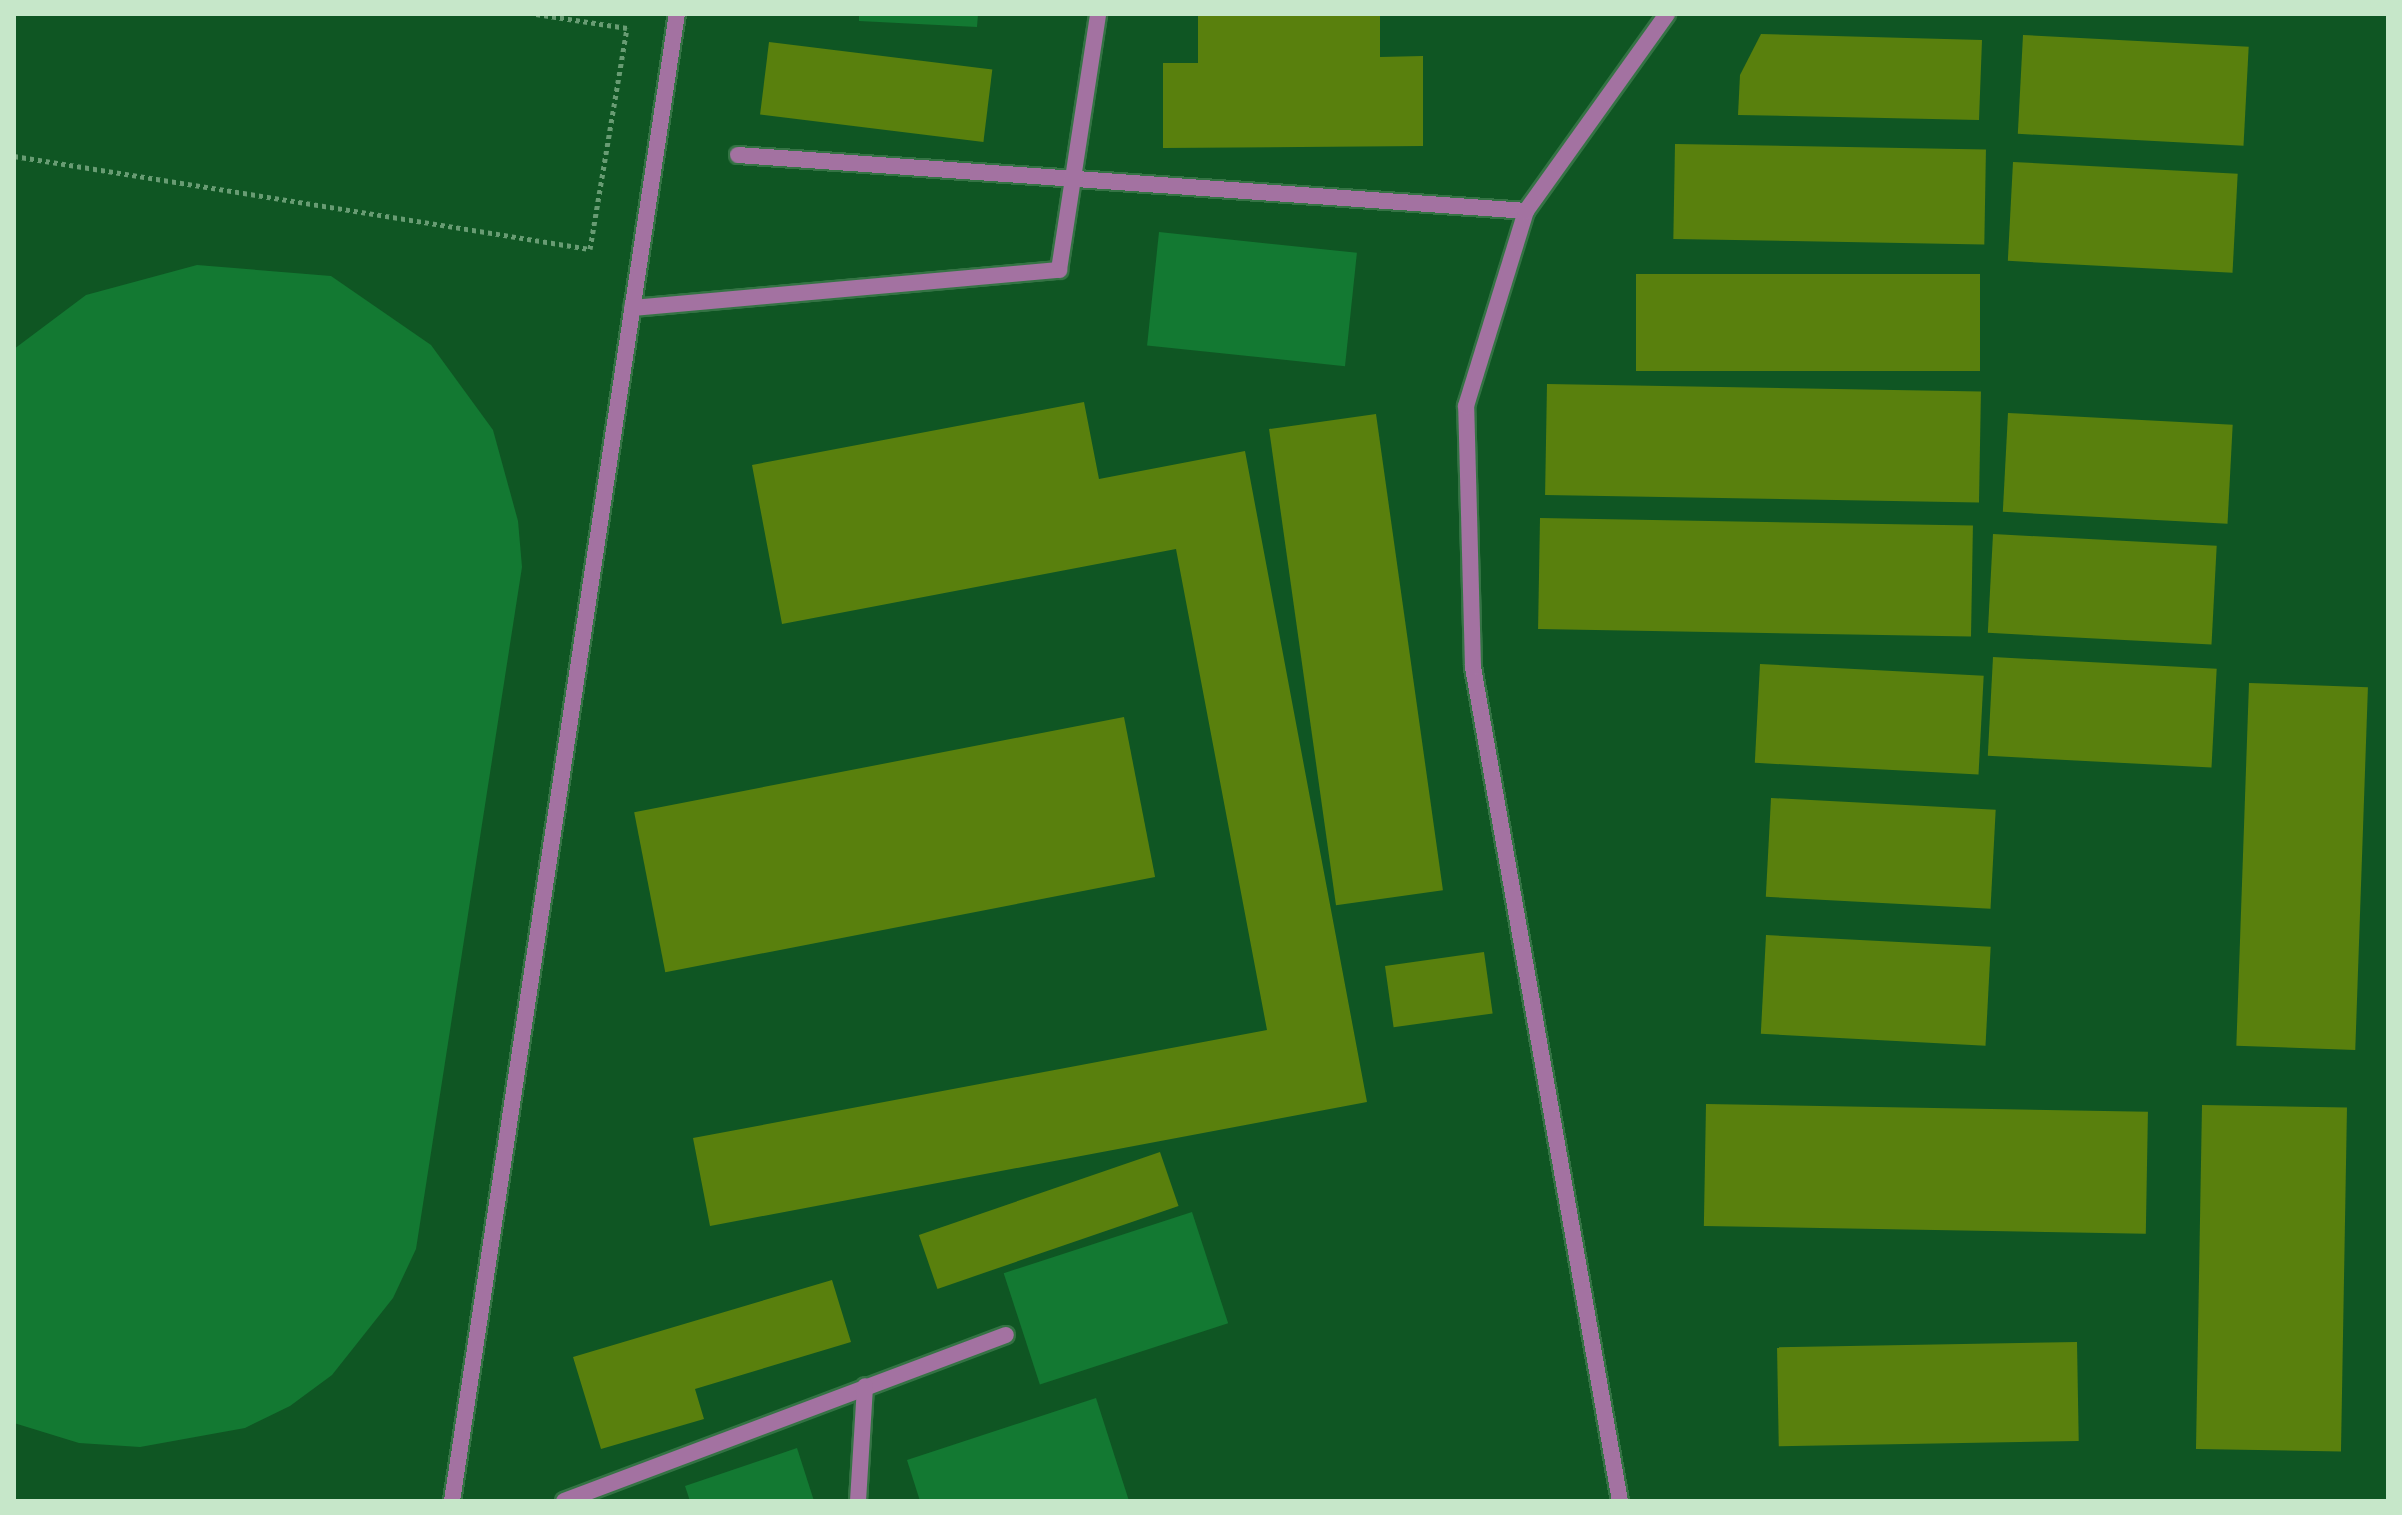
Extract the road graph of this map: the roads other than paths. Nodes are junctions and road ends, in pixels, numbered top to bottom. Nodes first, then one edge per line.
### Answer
1 (677, 14) edge
2 (1098, 14) edge
3 (1667, 14) edge
4 (738, 155) dead end
5 (1073, 180) junction
6 (1526, 211) junction
7 (632, 308) junction
8 (1006, 1335) dead end
9 (865, 1386) junction
10 (452, 1501) edge
11 (564, 1501) edge
12 (858, 1501) edge
13 (1620, 1501) edge

1 - 7 street
2 - 5 street
3 - 6 street
4 - 5 street
5 - 6 street
5 - 7 street
6 - 13 street
7 - 10 street
8 - 9 street
9 - 11 street
9 - 12 street

